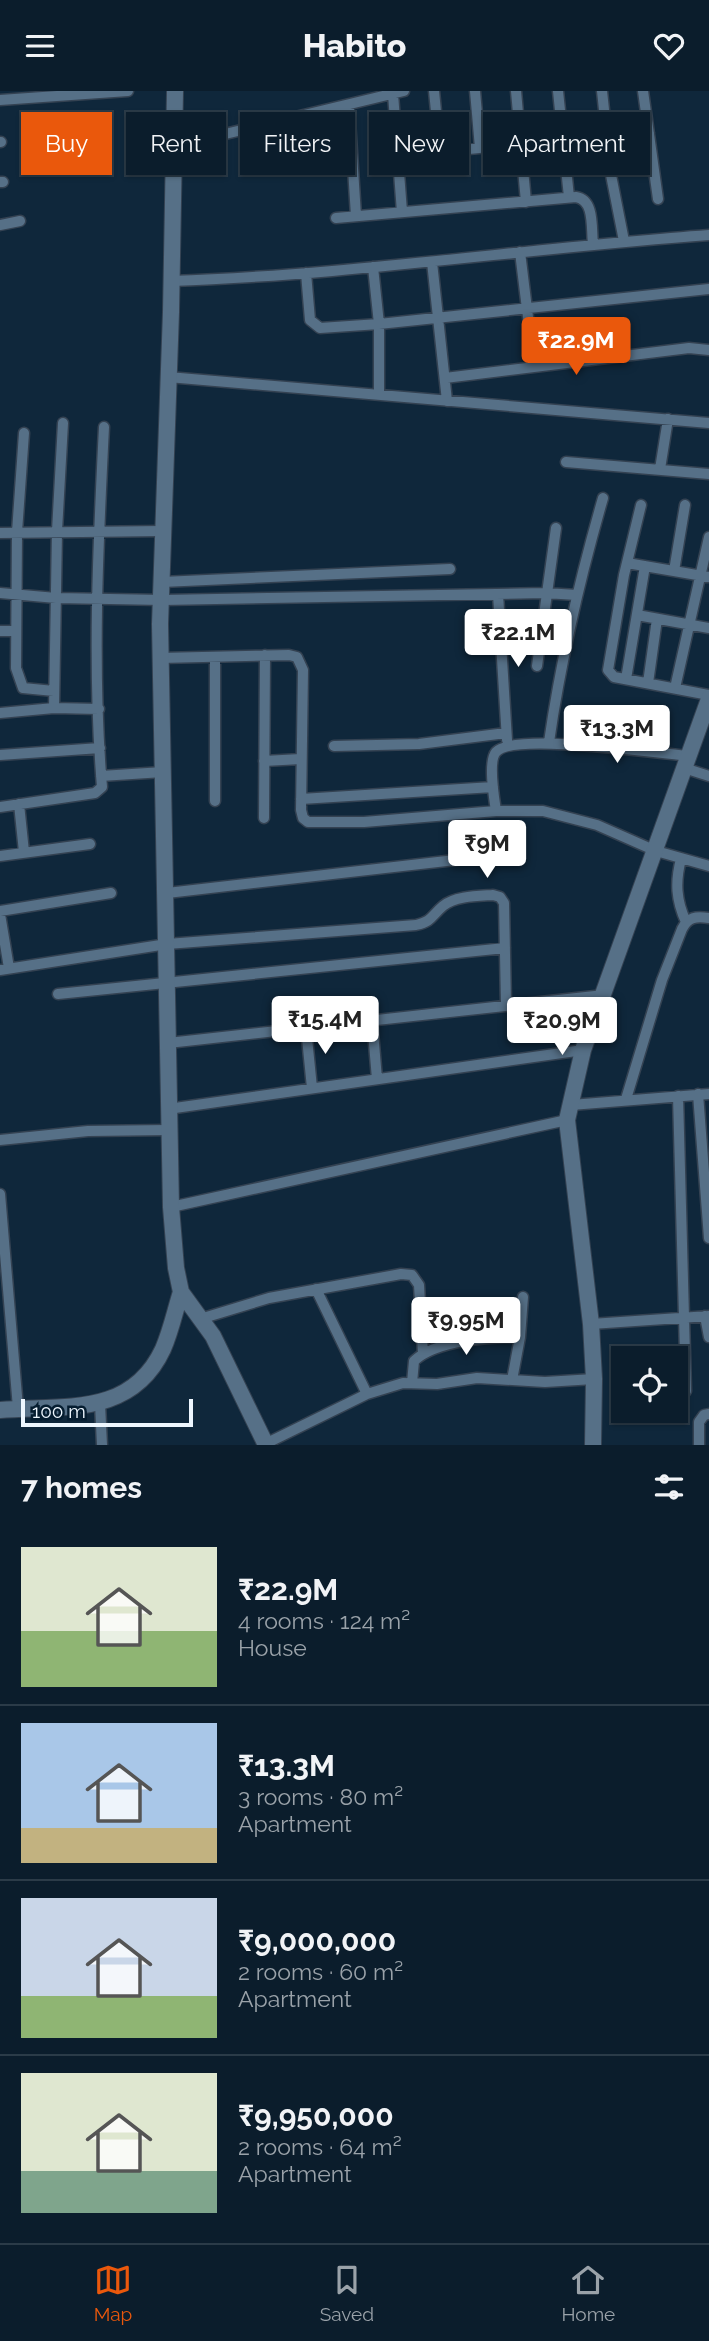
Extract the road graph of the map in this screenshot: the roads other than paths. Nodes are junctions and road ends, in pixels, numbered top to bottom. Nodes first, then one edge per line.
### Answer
1 (128, 91) edge
2 (174, 91) edge
3 (434, 91) edge
4 (475, 91) edge
5 (516, 91) edge
6 (558, 91) edge
7 (602, 91) edge
8 (643, 91) edge
9 (399, 92) edge
10 (0, 100) edge
11 (349, 105) junction
12 (174, 112) edge
13 (399, 112) edge
14 (436, 112) edge
15 (518, 112) edge
16 (604, 112) edge
17 (646, 112) edge
18 (226, 134) edge
19 (650, 140) edge
20 (480, 148) junction
21 (483, 148) edge
22 (469, 149) edge
23 (174, 175) edge
24 (399, 175) edge
25 (524, 175) edge
26 (612, 175) edge
27 (569, 197) junction
28 (658, 199) dead end
29 (526, 202) junction
30 (402, 212) junction
31 (356, 216) junction
32 (336, 218) dead end
33 (20, 221) dead end
34 (0, 225) edge
35 (709, 235) edge
36 (624, 241) junction
37 (593, 244) junction
38 (520, 252) junction
39 (432, 262) junction
40 (373, 267) junction
41 (306, 273) junction
42 (171, 281) junction
43 (709, 289) edge
44 (527, 309) junction
45 (438, 317) junction
46 (379, 324) junction
47 (709, 350) edge
48 (534, 366) junction
49 (168, 377) junction
50 (444, 378) junction
51 (379, 394) junction
52 (447, 401) junction
53 (668, 419) junction
54 (63, 423) dead end
55 (709, 423) edge
56 (104, 426) dead end
57 (24, 433) dead end
58 (566, 462) dead end
59 (660, 469) junction
60 (709, 474) edge
61 (603, 498) dead end
62 (641, 505) dead end
63 (685, 505) dead end
64 (556, 529) dead end
65 (17, 531) junction
66 (57, 531) junction
67 (162, 531) junction
68 (99, 532) junction
69 (0, 533) edge
70 (709, 537) edge
71 (627, 563) junction
72 (645, 566) junction
73 (450, 569) dead end
74 (674, 571) junction
75 (705, 576) edge
76 (162, 582) junction
77 (0, 593) edge
78 (545, 593) junction
79 (498, 594) junction
80 (17, 595) junction
81 (577, 595) junction
82 (56, 597) junction
83 (98, 598) junction
84 (163, 600) junction
85 (637, 615) junction
86 (657, 619) junction
87 (690, 625) junction
88 (709, 628) edge
89 (0, 631) edge
90 (16, 631) junction
91 (265, 655) junction
92 (215, 657) junction
93 (160, 658) junction
94 (537, 666) dead end
95 (626, 679) junction
96 (648, 683) junction
97 (675, 688) junction
98 (54, 691) junction
99 (709, 697) edge
100 (54, 708) junction
101 (99, 709) junction
102 (0, 713) edge
103 (506, 733) junction
104 (549, 742) junction
105 (334, 746) dead end
106 (507, 746) junction
107 (100, 748) junction
108 (0, 755) edge
109 (301, 759) junction
110 (264, 761) junction
111 (686, 762) junction
112 (163, 772) junction
113 (101, 776) junction
114 (709, 776) edge
115 (493, 787) junction
116 (300, 799) junction
117 (215, 801) dead end
118 (19, 804) junction
119 (0, 807) edge
120 (496, 811) junction
121 (264, 818) dead end
122 (90, 844) dead end
123 (656, 851) junction
124 (24, 852) junction
125 (0, 856) edge
126 (517, 857) dead end
127 (681, 859) junction
128 (709, 866) edge
129 (111, 893) dead end
130 (167, 893) junction
131 (0, 913) edge
132 (709, 918) edge
133 (686, 922) junction
134 (167, 944) junction
135 (505, 949) junction
136 (5, 969) edge
137 (167, 985) junction
138 (58, 994) dead end
139 (604, 995) junction
140 (506, 1005) junction
141 (372, 1020) junction
142 (306, 1027) junction
143 (168, 1043) junction
144 (583, 1050) junction
145 (377, 1079) junction
146 (312, 1088) junction
147 (703, 1094) edge
148 (678, 1096) junction
149 (626, 1099) junction
150 (168, 1109) junction
151 (569, 1112) junction
152 (168, 1130) junction
153 (0, 1140) edge
154 (0, 1194) edge
155 (171, 1207) junction
156 (709, 1238) edge
157 (316, 1289) junction
158 (181, 1292) junction
159 (523, 1297) dead end
160 (707, 1316) edge
161 (683, 1317) junction
162 (200, 1319) junction
163 (591, 1324) junction
164 (520, 1337) junction
165 (709, 1337) edge
166 (684, 1346) edge
167 (423, 1355) junction
168 (594, 1379) junction
169 (512, 1380) junction
170 (412, 1383) junction
171 (368, 1394) junction
172 (100, 1404) junction
173 (18, 1408) junction
174 (0, 1410) edge
175 (709, 1414) edge
176 (265, 1444) edge
177 (102, 1445) edge
178 (593, 1445) edge
179 (699, 1445) edge

1 - 10 street
2 - 12 main road
3 - 14 street
4 - 20 street
5 - 15 street
6 - 27 street
7 - 16 street
8 - 17 street
9 - 11 street
9 - 13 street
11 - 18 street
11 - 31 street
19 - 28 street
20 - 21 street
20 - 22 street
23 - 42 main road
24 - 30 street
25 - 29 street
26 - 36 street
27 - 29 street
27 - 37 street
29 - 30 street
30 - 31 street
31 - 32 street
33 - 34 street
35 - 36 street
36 - 37 street
37 - 38 street
38 - 39 street
38 - 44 street
39 - 40 street
39 - 45 street
40 - 41 street
40 - 46 street
41 - 42 street
41 - 46 street
42 - 49 main road
43 - 44 street
44 - 45 street
44 - 48 street
45 - 46 street
45 - 50 street
46 - 51 street
47 - 48 street
48 - 50 street
49 - 51 street
49 - 67 main road
50 - 52 street
51 - 52 street
52 - 53 street
53 - 55 street
53 - 59 street
54 - 66 street
56 - 68 street
57 - 65 street
58 - 59 street
59 - 60 street
61 - 81 street
62 - 71 street
63 - 74 street
64 - 78 street
65 - 66 street
65 - 69 street
65 - 80 street
66 - 68 street
66 - 82 street
67 - 68 street
67 - 76 main road
68 - 83 street
70 - 75 street
71 - 72 street
71 - 95 street
72 - 74 street
72 - 85 street
73 - 76 street
74 - 75 street
75 - 87 street
76 - 84 main road
77 - 80 street
78 - 79 street
78 - 81 street
78 - 94 street
79 - 84 street
79 - 103 street
80 - 82 street
80 - 90 street
81 - 104 street
82 - 83 street
82 - 98 street
83 - 84 street
83 - 101 street
84 - 93 main road
85 - 86 street
85 - 95 street
86 - 87 street
86 - 96 street
87 - 88 street
87 - 97 street
89 - 90 street
90 - 98 street
91 - 92 street
91 - 109 street
91 - 110 street
92 - 93 street
92 - 117 street
93 - 112 main road
95 - 96 street
96 - 97 street
97 - 99 street
98 - 100 street
99 - 111 main road
100 - 101 street
100 - 102 street
101 - 107 street
103 - 105 street
103 - 106 street
104 - 106 street
104 - 111 street
106 - 115 street
107 - 108 street
107 - 113 street
109 - 110 street
109 - 116 street
110 - 121 street
111 - 114 street
111 - 123 main road
112 - 113 street
112 - 130 main road
113 - 118 street
115 - 116 street
115 - 120 street
116 - 120 street
118 - 119 street
118 - 124 street
120 - 123 street
122 - 124 street
123 - 127 street
123 - 139 main road
124 - 125 street
126 - 130 street
127 - 128 street
127 - 133 street
129 - 131 street
130 - 134 main road
131 - 136 street
132 - 133 street
133 - 149 street
134 - 135 street
134 - 136 street
134 - 137 main road
135 - 137 street
135 - 140 street
137 - 138 street
137 - 143 main road
139 - 140 street
139 - 144 main road
140 - 141 street
141 - 142 street
141 - 145 street
142 - 143 street
142 - 146 street
143 - 150 main road
144 - 145 street
144 - 151 main road
145 - 146 street
146 - 150 street
147 - 148 street
147 - 156 street
148 - 149 street
148 - 161 street
149 - 151 street
150 - 152 main road
151 - 155 street
151 - 163 main road
152 - 153 street
152 - 155 main road
154 - 173 street
155 - 158 main road
157 - 162 street
157 - 167 street
157 - 171 street
158 - 162 main road
158 - 172 main road
159 - 164 street
160 - 161 street
160 - 165 street
161 - 163 street
161 - 166 street
162 - 176 main road
163 - 168 main road
164 - 167 street
164 - 169 street
167 - 170 street
168 - 169 street
168 - 178 main road
169 - 170 street
170 - 171 street
171 - 176 street
172 - 173 main road
172 - 177 street
173 - 174 main road
175 - 179 street

